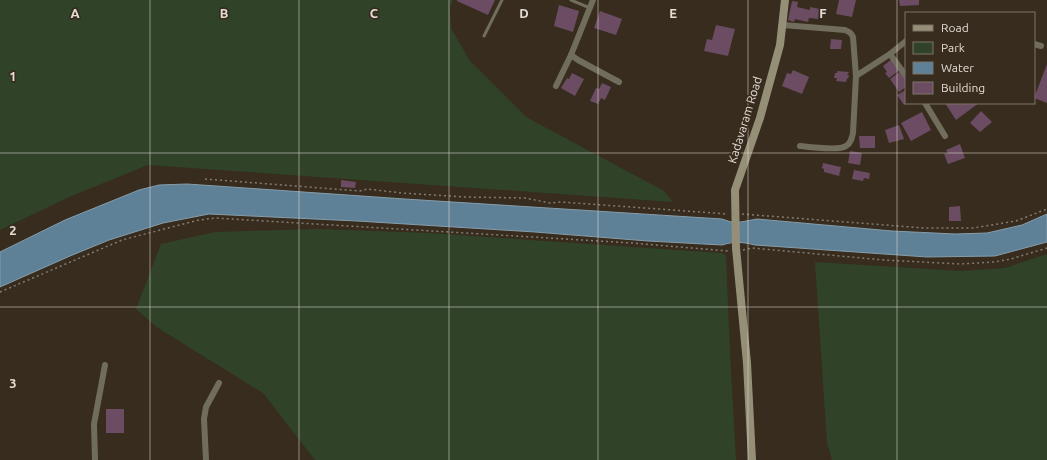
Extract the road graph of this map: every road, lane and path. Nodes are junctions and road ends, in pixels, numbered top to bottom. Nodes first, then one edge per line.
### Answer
1 (502, 0) edge
2 (571, 0) edge
3 (593, 0) edge
4 (785, 0) edge
5 (590, 8) junction
6 (783, 25) junction
7 (484, 36) dead end
8 (905, 42) edge
9 (890, 54) junction
10 (571, 55) junction
11 (905, 75) edge
12 (856, 76) junction
13 (619, 82) dead end
14 (556, 86) dead end
15 (926, 104) edge
16 (945, 136) dead end
17 (800, 146) dead end
18 (205, 179) dead end
19 (1047, 209) edge
20 (735, 216) junction
21 (1047, 248) edge
22 (736, 250) junction
23 (0, 292) edge
24 (105, 365) dead end
25 (219, 384) dead end
26 (95, 460) edge
27 (206, 460) edge
28 (752, 460) edge

1 - 7 lane
2 - 5 lane
3 - 5 street
4 - 6 main road, Kadavaram Road
5 - 10 street
6 - 12 street
6 - 20 main road, Kadavaram Road
8 - 9 street
9 - 11 street
9 - 12 street
10 - 13 street
10 - 14 street
12 - 17 street
15 - 16 street
18 - 20 path
19 - 20 path
20 - 22 main road, Kadavaram Road
21 - 22 path
22 - 23 path
22 - 28 main road, Kadavaram Road
24 - 26 street
25 - 27 street

